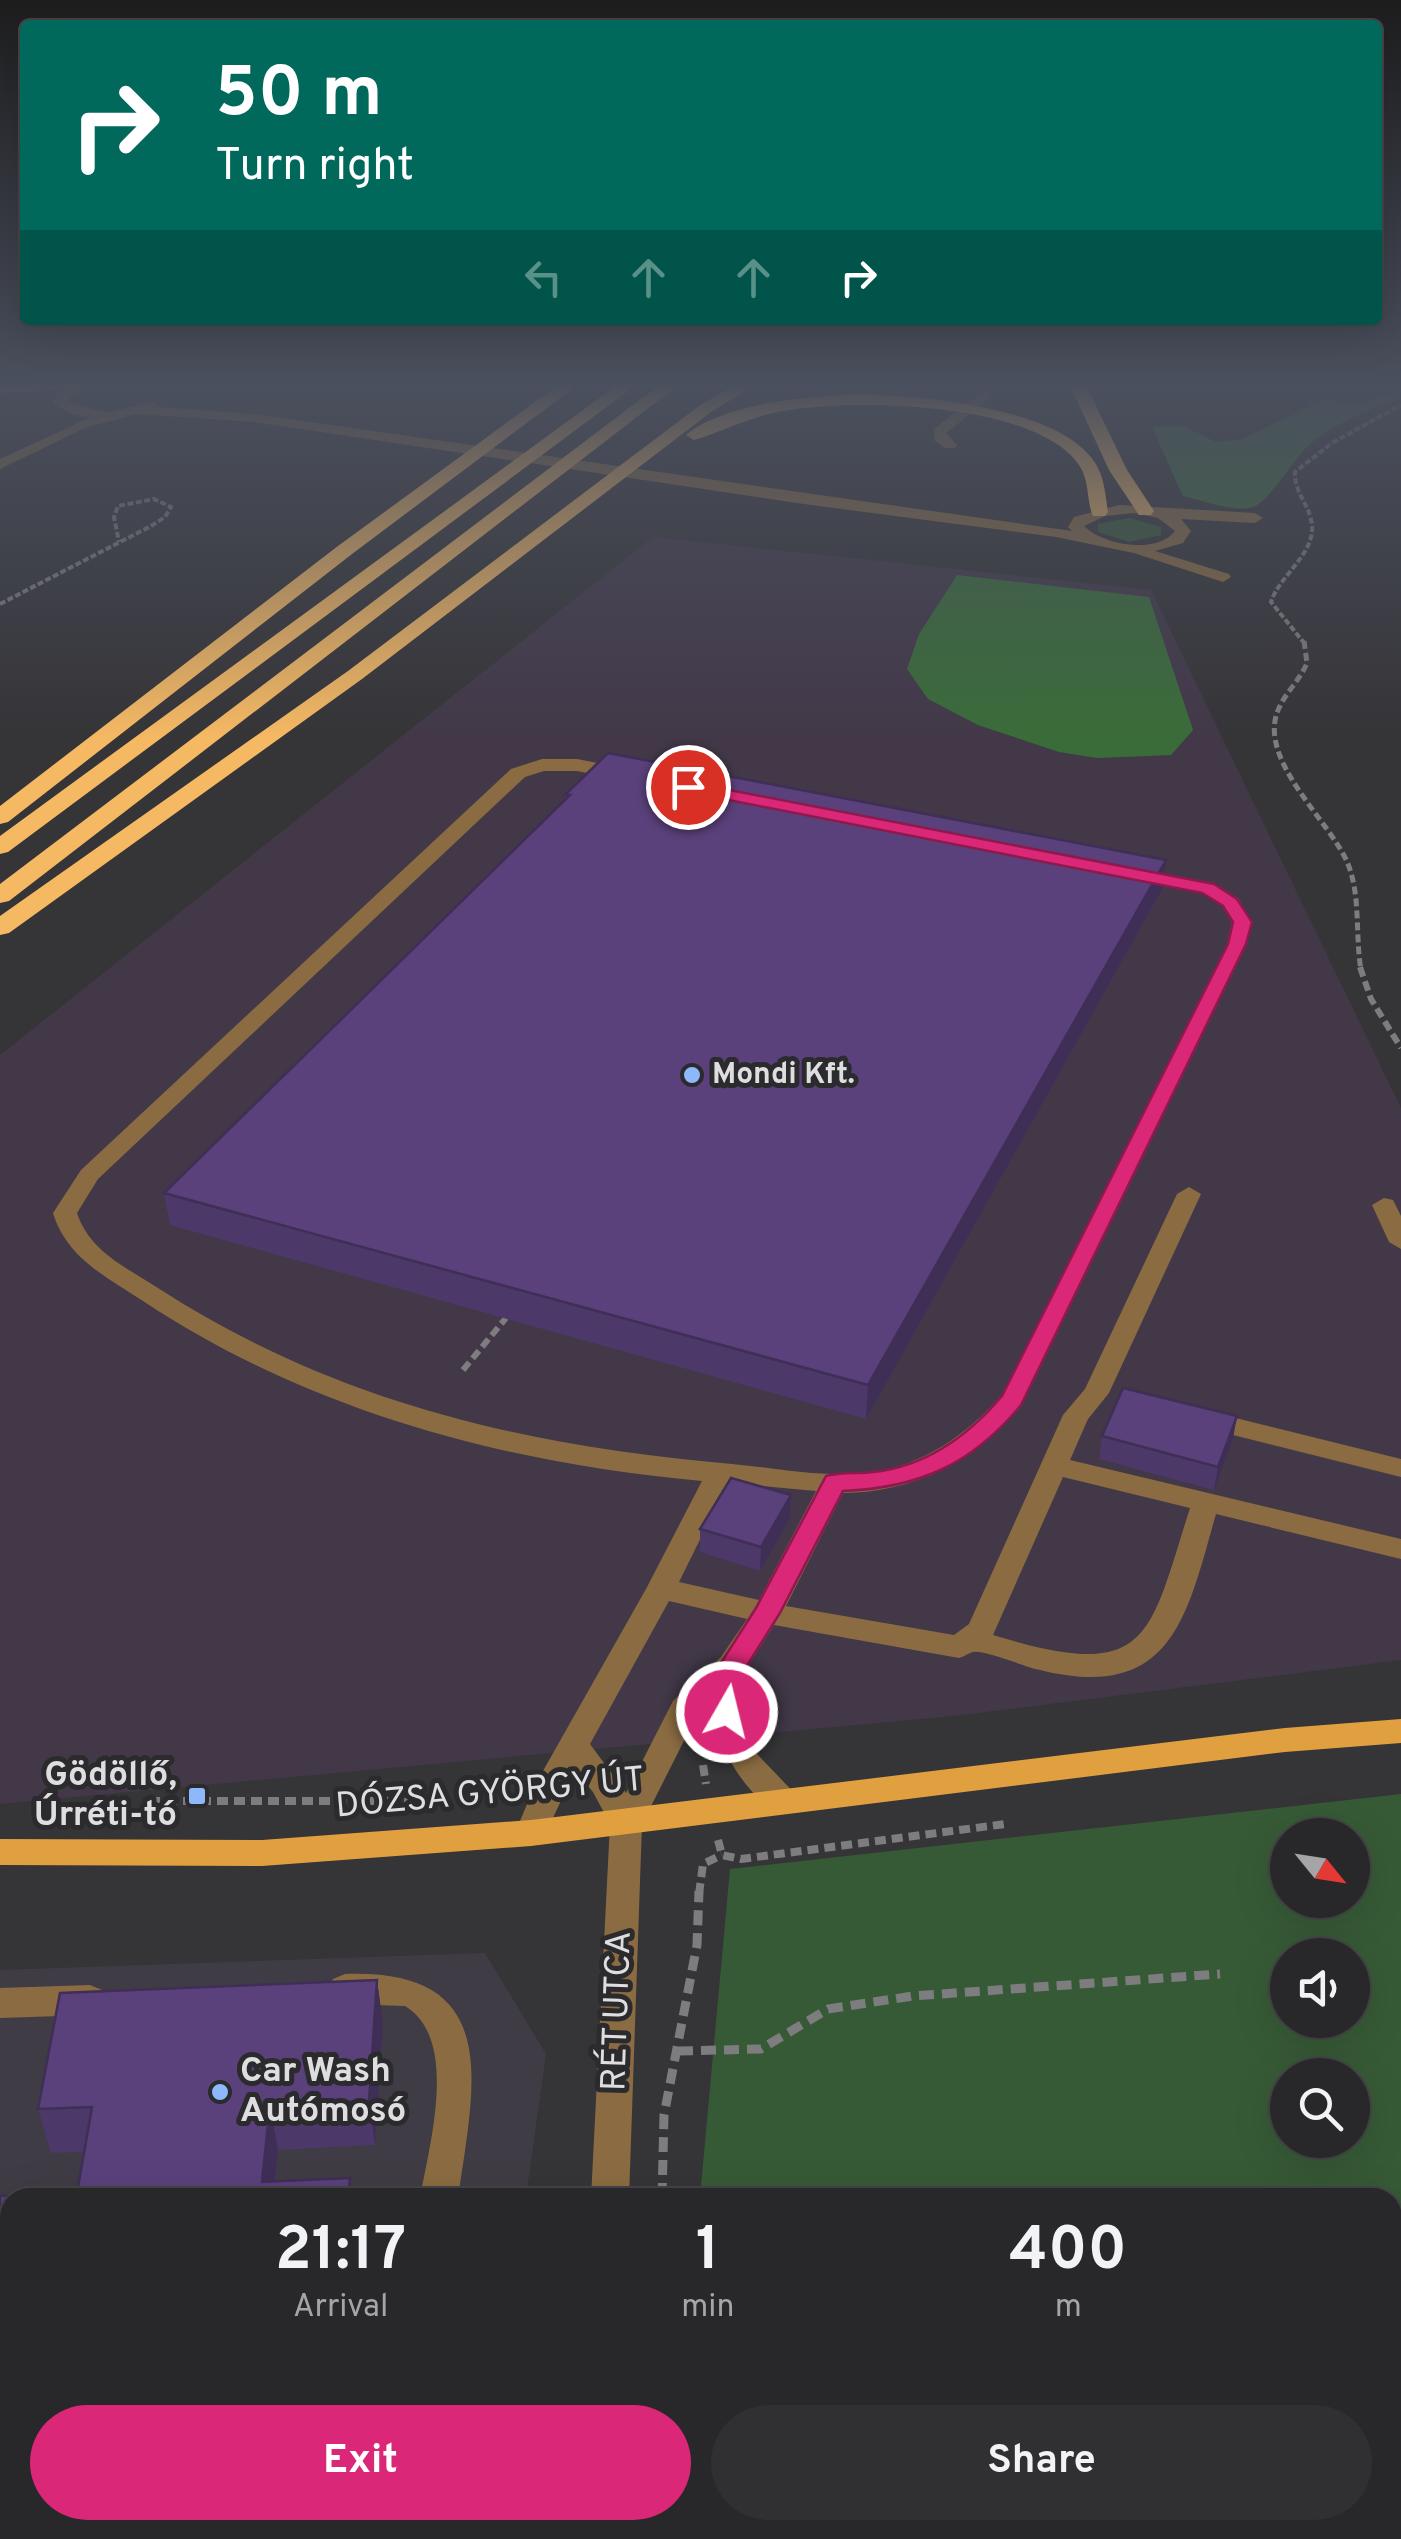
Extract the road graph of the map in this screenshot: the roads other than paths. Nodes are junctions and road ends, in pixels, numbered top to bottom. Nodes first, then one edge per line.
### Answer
1 (411, 501) edge
2 (471, 501) edge
3 (519, 501) edge
4 (587, 501) edge
5 (819, 501) edge
6 (1093, 501) edge
7 (1142, 501) edge
8 (1150, 512) junction
9 (1094, 513) junction
10 (910, 514) junction
11 (1180, 538) junction
12 (1089, 540) junction
13 (1126, 549) junction
14 (0, 816) edge
15 (0, 848) edge
16 (0, 896) edge
17 (0, 928) edge
18 (1189, 1194) dead end
19 (1384, 1205) dead end
20 (1401, 1242) edge
21 (1172, 1412) edge
22 (1053, 1465) junction
23 (1401, 1468) edge
24 (719, 1474) junction
25 (835, 1482) junction
26 (1204, 1504) junction
27 (1401, 1550) edge
28 (661, 1588) junction
29 (767, 1613) junction
30 (970, 1639) junction
31 (732, 1666) junction
32 (1401, 1732) edge
33 (574, 1747) junction
34 (787, 1802) junction
35 (626, 1824) junction
36 (531, 1833) junction
37 (0, 1852) edge
38 (306, 1991) edge
39 (115, 1999) edge
40 (0, 2004) edge
41 (439, 2188) edge
42 (610, 2188) edge

1 - 14 highway
2 - 15 highway
3 - 16 highway
4 - 17 highway
5 - 10 street
6 - 9 highway
7 - 8 highway
8 - 9 street
8 - 11 street
8 - 11 street
9 - 10 street
9 - 12 street
10 - 12 street
11 - 13 street
11 - 13 street
12 - 13 street
18 - 22 street
19 - 20 street
21 - 23 street
22 - 26 street
22 - 30 street
24 - 25 street
24 - 25 street
24 - 28 street
25 - 29 street
26 - 27 street
26 - 30 street
28 - 29 street
28 - 33 street
29 - 30 street
29 - 31 street
31 - 34 street
31 - 35 street
32 - 34 main road, DÓZSA GYÖRGY ÚT
33 - 35 street
33 - 36 street
34 - 35 main road, DÓZSA GYÖRGY ÚT
35 - 36 main road, DÓZSA GYÖRGY ÚT
35 - 42 street, RÉT UTCA
36 - 37 main road, DÓZSA GYÖRGY ÚT
38 - 41 street
39 - 40 street

